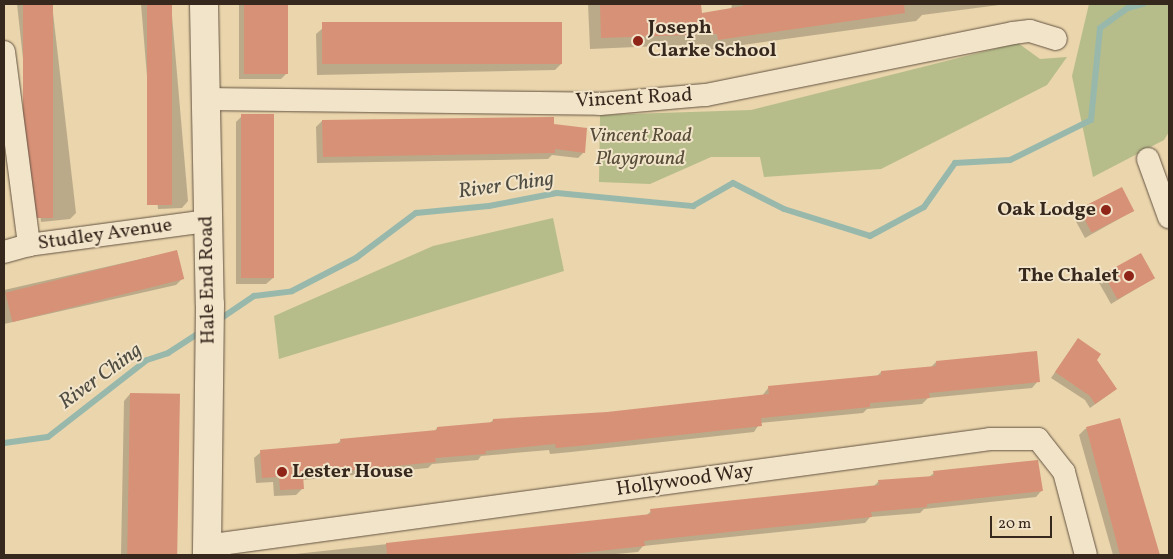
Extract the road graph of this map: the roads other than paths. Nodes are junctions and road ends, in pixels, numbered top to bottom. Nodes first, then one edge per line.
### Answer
1 (204, 4) edge
2 (1056, 39) dead end
3 (4, 52) edge
4 (204, 99) junction
5 (1148, 159) dead end
6 (1169, 217) edge
7 (206, 221) junction
8 (29, 245) junction
9 (4, 252) edge
10 (206, 551) edge
11 (1086, 555) edge

1 - 4 street, Hale End Road
2 - 4 street, Vincent Road
3 - 8 street
4 - 7 street, Hale End Road
5 - 6 street
7 - 8 street, Studley Avenue
7 - 10 street, Hale End Road
8 - 9 street, Studley Avenue
10 - 11 street, Hollywood Way

